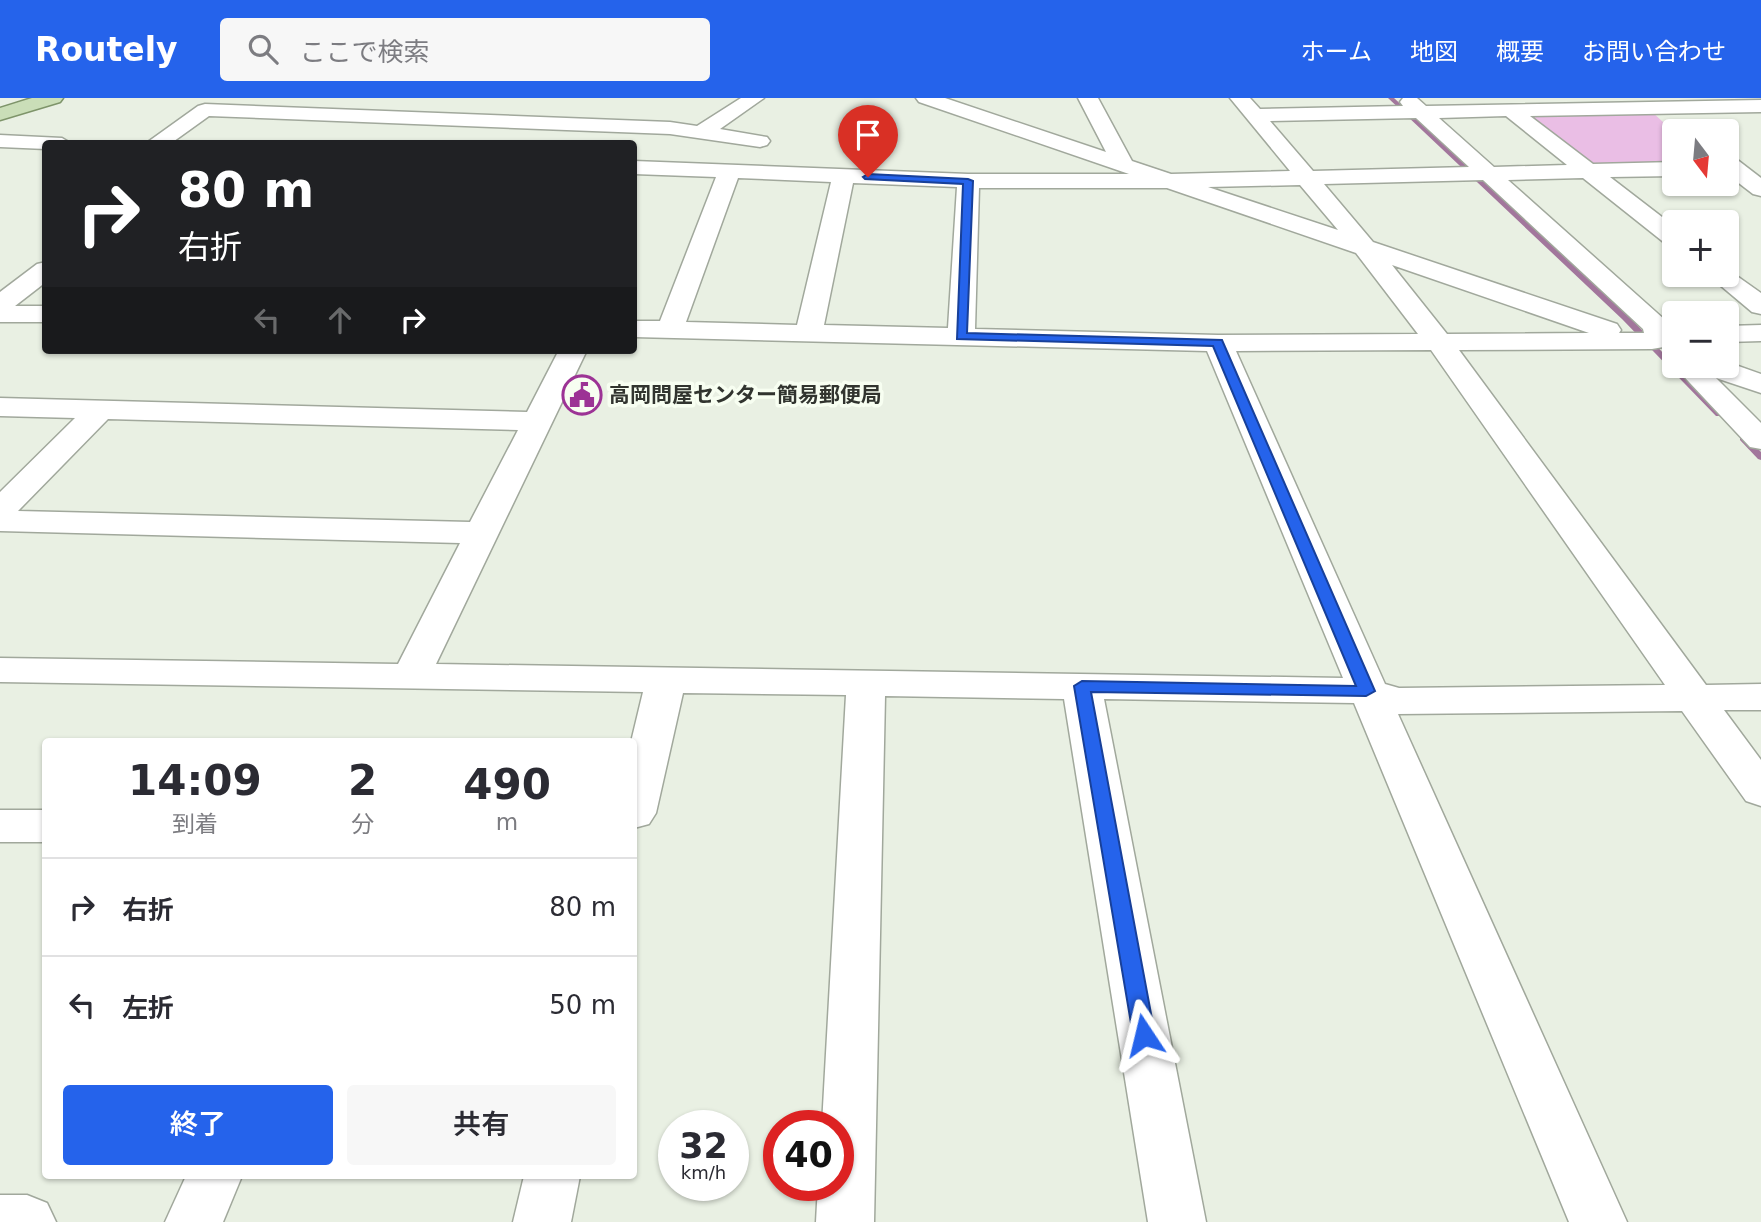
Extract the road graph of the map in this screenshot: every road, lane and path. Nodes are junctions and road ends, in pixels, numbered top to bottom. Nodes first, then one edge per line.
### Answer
1 (53, 98) edge
2 (343, 98) edge
3 (754, 98) edge
4 (926, 98) edge
5 (1088, 98) edge
6 (1240, 98) edge
7 (1530, 98) edge
8 (1651, 103) edge
9 (556, 106) dead end
10 (1761, 106) edge
11 (1410, 109) edge
12 (1548, 109) junction
13 (1510, 110) junction
14 (0, 114) edge
15 (322, 114) junction
16 (1256, 115) junction
17 (395, 117) junction
18 (1673, 119) edge
19 (541, 122) junction
20 (670, 128) junction
21 (701, 132) junction
22 (370, 137) dead end
23 (161, 140) edge
24 (0, 141) edge
25 (760, 141) dead end
26 (42, 143) edge
27 (42, 149) edge
28 (11, 165) dead end
29 (1124, 166) junction
30 (640, 167) edge
31 (1740, 168) edge
32 (1662, 169) edge
33 (1588, 170) junction
34 (1761, 170) edge
35 (729, 172) junction
36 (1487, 173) junction
37 (1740, 175) edge
38 (843, 176) junction
39 (1305, 176) junction
40 (968, 181) junction
41 (1168, 181) junction
42 (1761, 189) edge
43 (1662, 229) edge
44 (1366, 249) junction
45 (42, 271) edge
46 (1736, 287) edge
47 (0, 305) edge
48 (1761, 306) edge
49 (0, 314) edge
50 (42, 314) edge
51 (637, 329) edge
52 (670, 330) junction
53 (809, 333) junction
54 (1761, 333) edge
55 (1739, 334) edge
56 (961, 337) junction
57 (1438, 341) junction
58 (1652, 341) edge
59 (1218, 343) junction
60 (571, 354) edge
61 (1739, 376) edge
62 (1700, 378) edge
63 (1761, 384) edge
64 (0, 407) edge
65 (100, 410) junction
66 (537, 421) junction
67 (1761, 440) edge
68 (0, 511) edge
69 (0, 520) edge
70 (481, 533) junction
71 (0, 671) edge
72 (410, 678) junction
73 (666, 681) junction
74 (866, 684) junction
75 (1082, 686) junction
76 (1366, 691) junction
77 (1761, 697) edge
78 (1694, 698) junction
79 (1761, 791) edge
80 (637, 801) edge
81 (0, 825) edge
82 (42, 826) edge
83 (213, 1179) edge
84 (551, 1179) edge
85 (0, 1222) edge
86 (27, 1222) edge
87 (194, 1222) edge
88 (542, 1222) edge
89 (845, 1222) edge
90 (1177, 1222) edge
91 (1598, 1222) edge

1 - 14 main road
2 - 15 street
3 - 21 street
4 - 29 street
5 - 29 street
6 - 16 street
7 - 12 street
8 - 10 street
8 - 12 street
8 - 18 street
9 - 19 street
11 - 13 street
11 - 16 street
11 - 36 street
12 - 13 street
13 - 33 street
15 - 17 street
15 - 23 street
16 - 39 street
17 - 19 street
17 - 22 street
19 - 20 street
20 - 21 street
20 - 30 street
21 - 25 street
24 - 26 street
27 - 28 street
29 - 41 street
30 - 35 street
31 - 34 street
32 - 33 street
33 - 36 street
33 - 43 street
35 - 38 street
35 - 52 street
36 - 39 street
36 - 58 street
37 - 42 street
38 - 40 street
38 - 53 street
39 - 41 street
39 - 44 street
40 - 41 street
40 - 56 street
41 - 44 street
44 - 57 street
44 - 58 street
45 - 47 street
46 - 48 street
49 - 50 street
51 - 52 street
52 - 53 street
53 - 56 street
54 - 55 street
56 - 59 street
57 - 58 street
57 - 59 street
57 - 78 street
59 - 76 street
60 - 66 street
61 - 63 street
62 - 67 street
64 - 65 street
65 - 66 street
65 - 68 street
66 - 70 street
69 - 70 street
70 - 72 street
71 - 72 street
72 - 73 street
73 - 74 street
73 - 80 street
74 - 75 street
74 - 89 street
75 - 76 street
75 - 90 street
76 - 78 street
76 - 91 street
77 - 78 street
78 - 79 street
81 - 82 street
83 - 87 street
84 - 88 street
85 - 86 street

